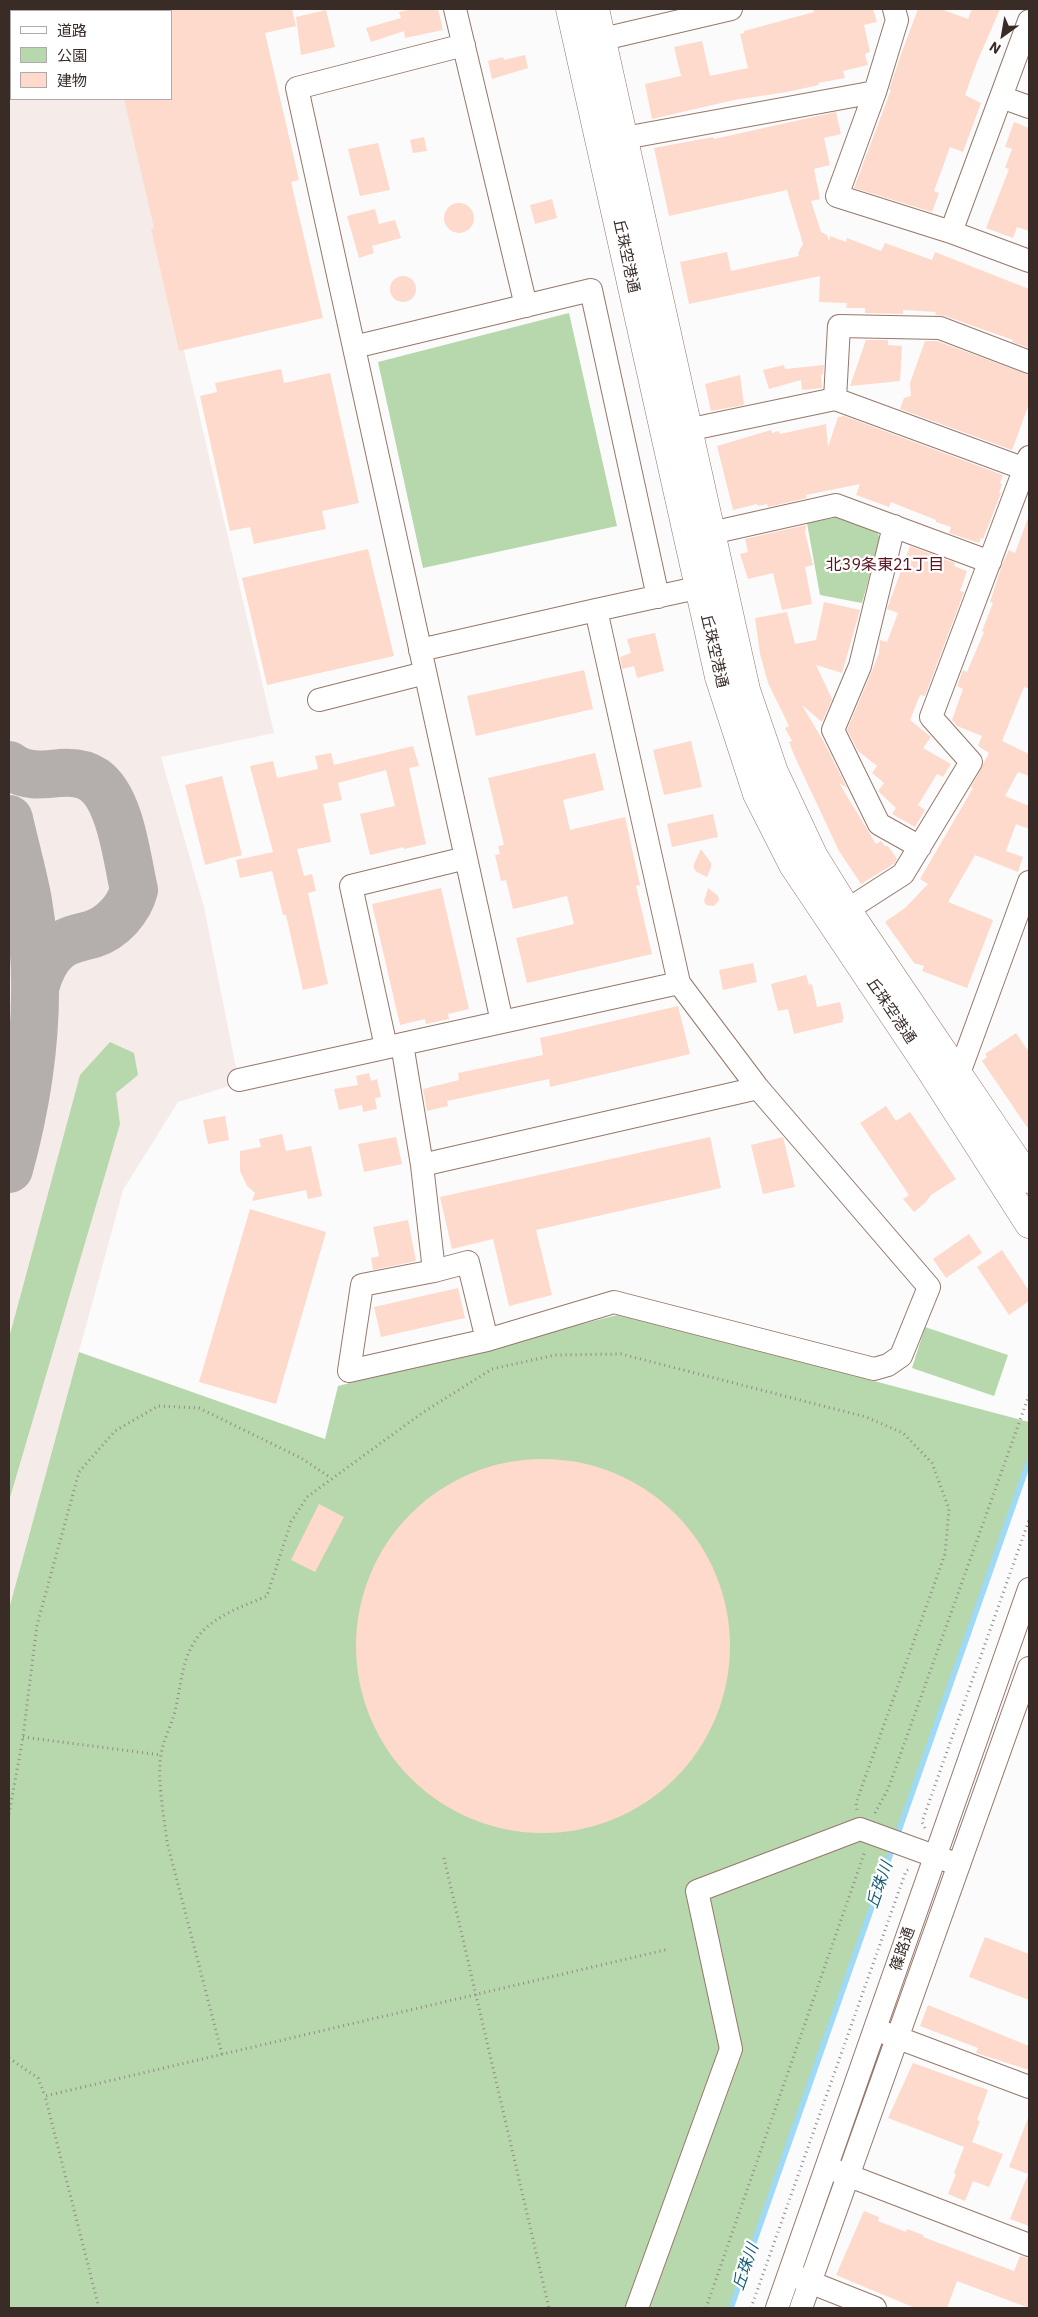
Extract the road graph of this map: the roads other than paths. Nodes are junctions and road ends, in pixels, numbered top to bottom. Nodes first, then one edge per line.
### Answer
1 (455, 9) edge
2 (570, 9) edge
3 (595, 9) edge
4 (731, 9) edge
5 (894, 9) edge
6 (1029, 21) edge
7 (590, 43) junction
8 (464, 45) junction
9 (875, 92) junction
10 (1001, 97) junction
11 (1029, 108) edge
12 (612, 141) junction
13 (951, 232) junction
14 (1029, 261) edge
15 (526, 306) junction
16 (354, 347) junction
17 (1029, 362) edge
18 (835, 398) junction
19 (687, 430) junction
20 (1027, 463) edge
21 (894, 526) junction
22 (711, 532) junction
23 (990, 562) junction
24 (711, 585) junction
25 (658, 597) junction
26 (596, 610) junction
27 (420, 650) junction
28 (426, 673) junction
29 (319, 700) dead end
30 (920, 847) junction
31 (466, 858) junction
32 (1029, 882) edge
33 (1024, 909) edge
34 (847, 910) junction
35 (679, 983) junction
36 (502, 1022) junction
37 (394, 1045) junction
38 (239, 1080) dead end
39 (949, 1080) junction
40 (758, 1088) junction
41 (422, 1165) junction
42 (1029, 1178) edge
43 (1029, 1224) edge
44 (434, 1271) junction
45 (487, 1340) junction
46 (1029, 1589) edge
47 (1029, 1668) edge
48 (925, 1851) junction
49 (959, 1865) junction
50 (875, 2030) junction
51 (898, 2037) junction
52 (1029, 2087) edge
53 (826, 2167) junction
54 (848, 2176) junction
55 (1029, 2245) edge
56 (789, 2274) junction
57 (811, 2282) junction
58 (637, 2308) edge
59 (777, 2308) edge
60 (802, 2308) edge
61 (875, 2308) edge

1 - 8 street
2 - 7 main road, 丘珠空港通
3 - 7 main road, 丘珠空港通
4 - 7 street
5 - 9 street
6 - 10 street
7 - 12 main road, 丘珠空港通
8 - 15 street
8 - 16 street
9 - 12 street
9 - 13 street
10 - 11 street
10 - 13 street
12 - 19 main road, 丘珠空港通
12 - 24 main road, 丘珠空港通
13 - 14 street
15 - 16 street
15 - 25 street
16 - 27 street
17 - 18 street
18 - 19 street
18 - 20 street
19 - 22 main road, 丘珠空港通
20 - 23 street
21 - 22 street
21 - 23 street
21 - 30 street
22 - 24 main road, 丘珠空港通
23 - 30 street
24 - 25 street
24 - 34 main road, 丘珠空港通
24 - 39 main road, 丘珠空港通
25 - 26 street
26 - 27 street
26 - 35 street
27 - 28 street
28 - 29 street
28 - 31 street
30 - 34 street
31 - 36 street
31 - 37 street
32 - 33 street
33 - 39 street
34 - 39 main road, 丘珠空港通
35 - 36 street
35 - 40 street
36 - 37 street
37 - 38 street
37 - 41 street
39 - 42 main road, 丘珠空港通
39 - 43 main road, 丘珠空港通
40 - 41 street
40 - 45 street
41 - 44 street
44 - 45 street
44 - 45 street
46 - 48 street, 篠路通
47 - 49 street, 篠路通
48 - 49 street
48 - 50 street, 篠路通
48 - 58 street
49 - 51 street, 篠路通
50 - 51 street
50 - 53 street, 篠路通
51 - 52 street
51 - 54 street, 篠路通
53 - 54 street
53 - 56 street, 篠路通
54 - 55 street
54 - 57 street, 篠路通
56 - 57 street
56 - 59 street, 篠路通
57 - 60 street, 篠路通
57 - 61 street

